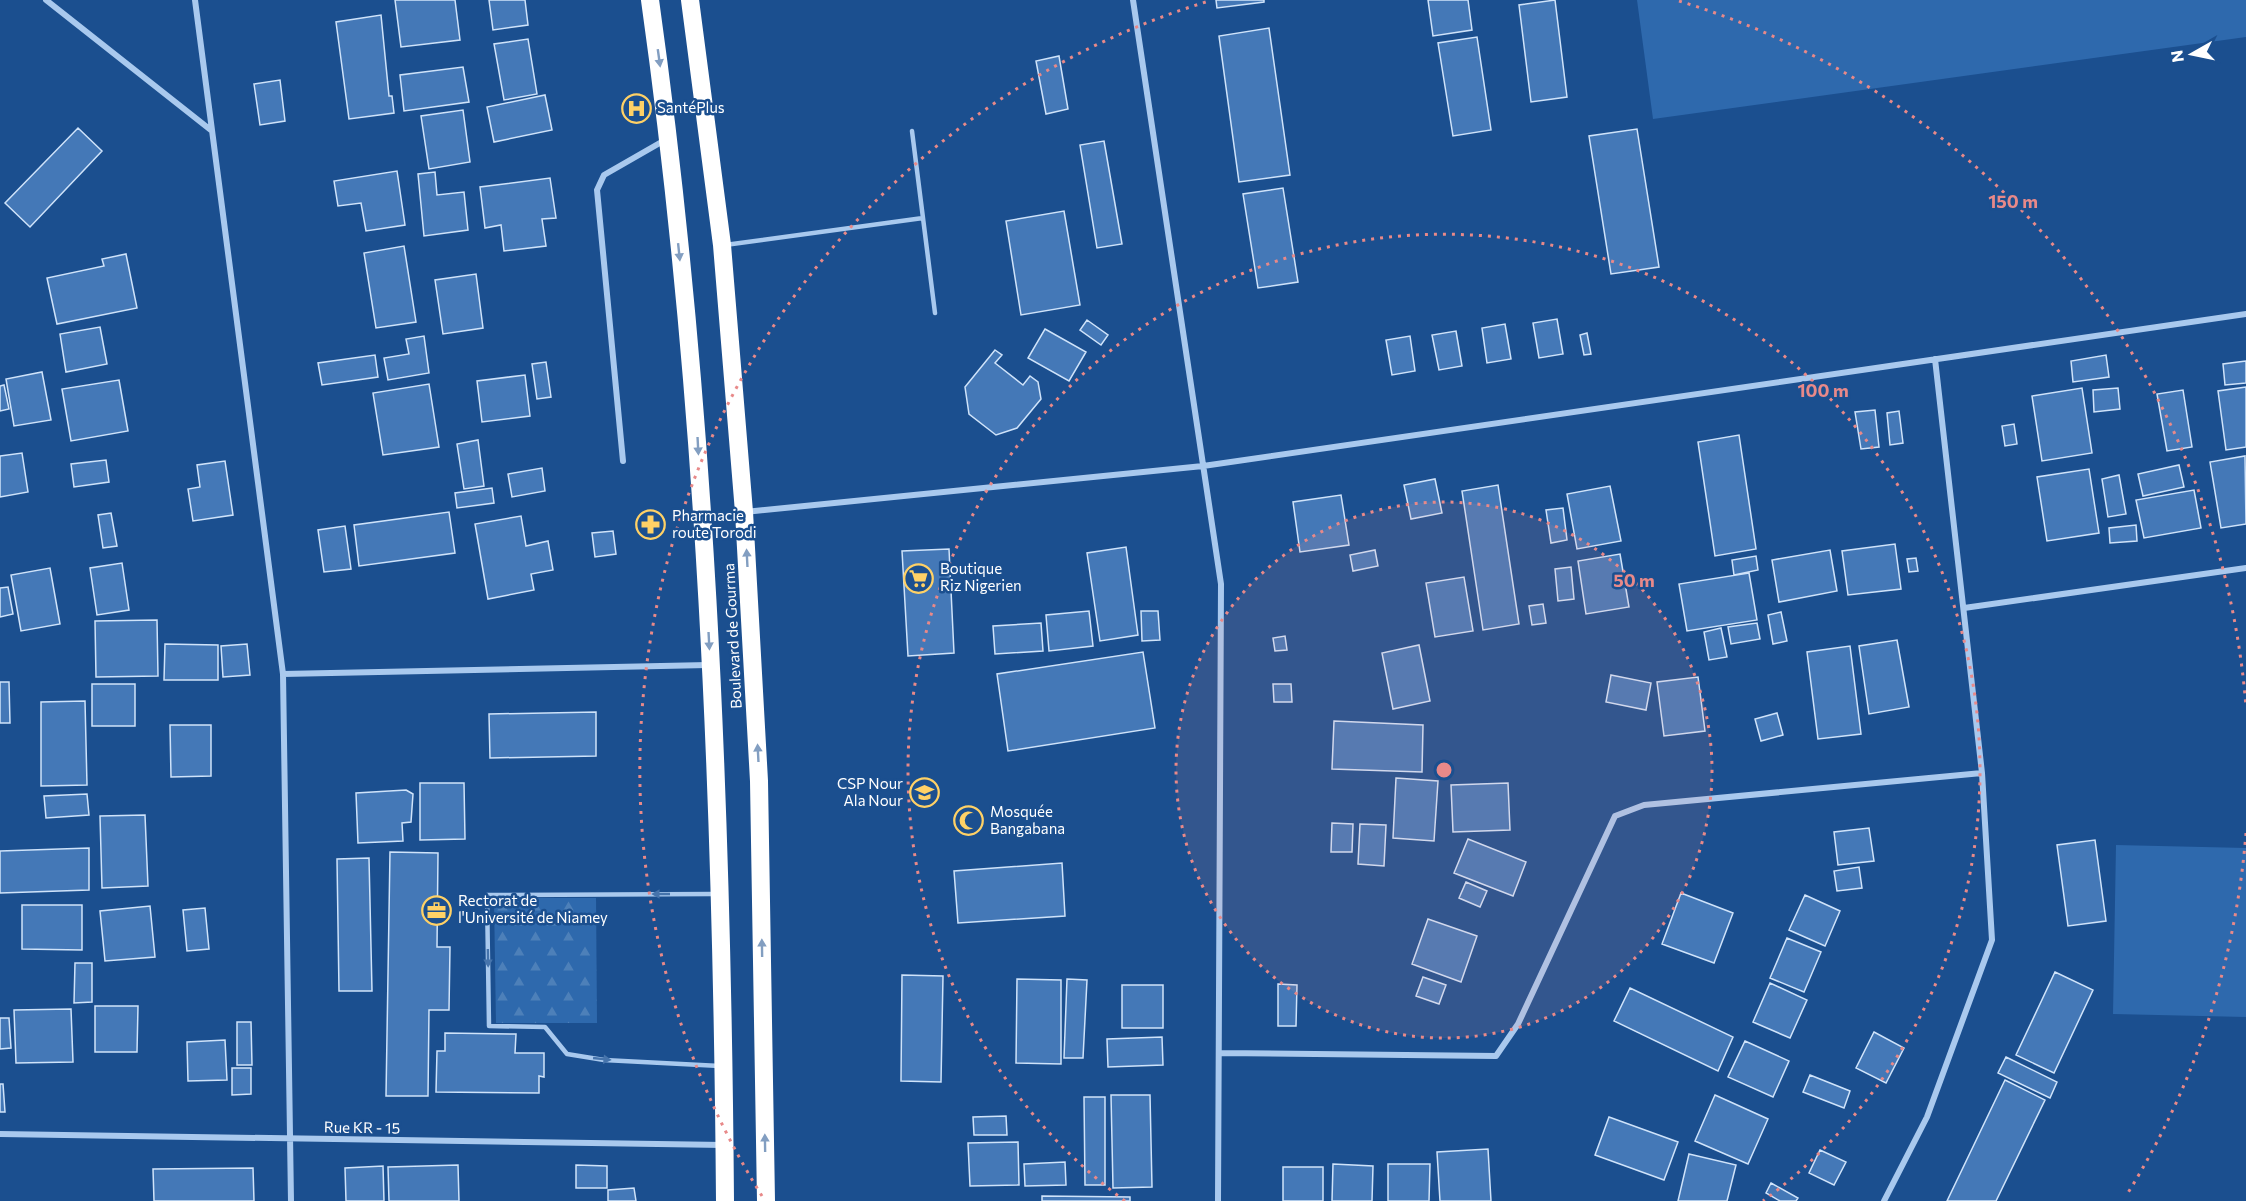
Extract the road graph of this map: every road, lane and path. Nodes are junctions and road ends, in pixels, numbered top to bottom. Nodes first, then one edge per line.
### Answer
1 (46, 0) edge
2 (195, 0) edge
3 (650, 0) edge
4 (690, 0) edge
5 (1133, 0) edge
6 (912, 131) dead end
7 (212, 132) junction
8 (668, 138) junction
9 (923, 218) junction
10 (722, 245) junction
11 (935, 313) dead end
12 (2246, 314) edge
13 (1935, 359) junction
14 (623, 461) dead end
15 (1203, 466) junction
16 (744, 512) junction
17 (2246, 568) edge
18 (1964, 608) junction
19 (710, 665) junction
20 (283, 674) junction
21 (1982, 773) junction
22 (720, 894) junction
23 (1219, 1053) junction
24 (723, 1066) junction
25 (0, 1134) edge
26 (290, 1139) junction
27 (724, 1145) junction
28 (291, 1201) edge
29 (725, 1201) edge
30 (766, 1201) edge
31 (1218, 1201) edge
32 (1884, 1201) edge

1 - 7 street
2 - 7 street
3 -> 8 highway, Boulevard de Gourma
4 - 10 highway, Boulevard de Gourma
5 - 15 street
6 - 9 lane
7 - 20 street
8 - 14 street
8 -> 19 highway, Boulevard de Gourma
9 - 10 lane
9 - 11 lane
10 - 16 highway, Boulevard de Gourma
12 - 13 street
13 - 15 street
13 - 18 street
15 - 16 street
15 - 23 street
30 -> 16 highway, Boulevard de Gourma
17 - 18 street
18 - 21 street
19 - 20 street
19 - 22 highway, Boulevard de Gourma
20 - 26 street
21 - 23 street
21 - 32 street
22 - 24 highway, Boulevard de Gourma
22 -> 24 lane
23 - 31 street
24 - 27 highway, Boulevard de Gourma
25 - 26 street, Rue KR - 15
26 - 27 street, Rue KR - 15
26 - 28 street
27 - 29 highway, Boulevard de Gourma

